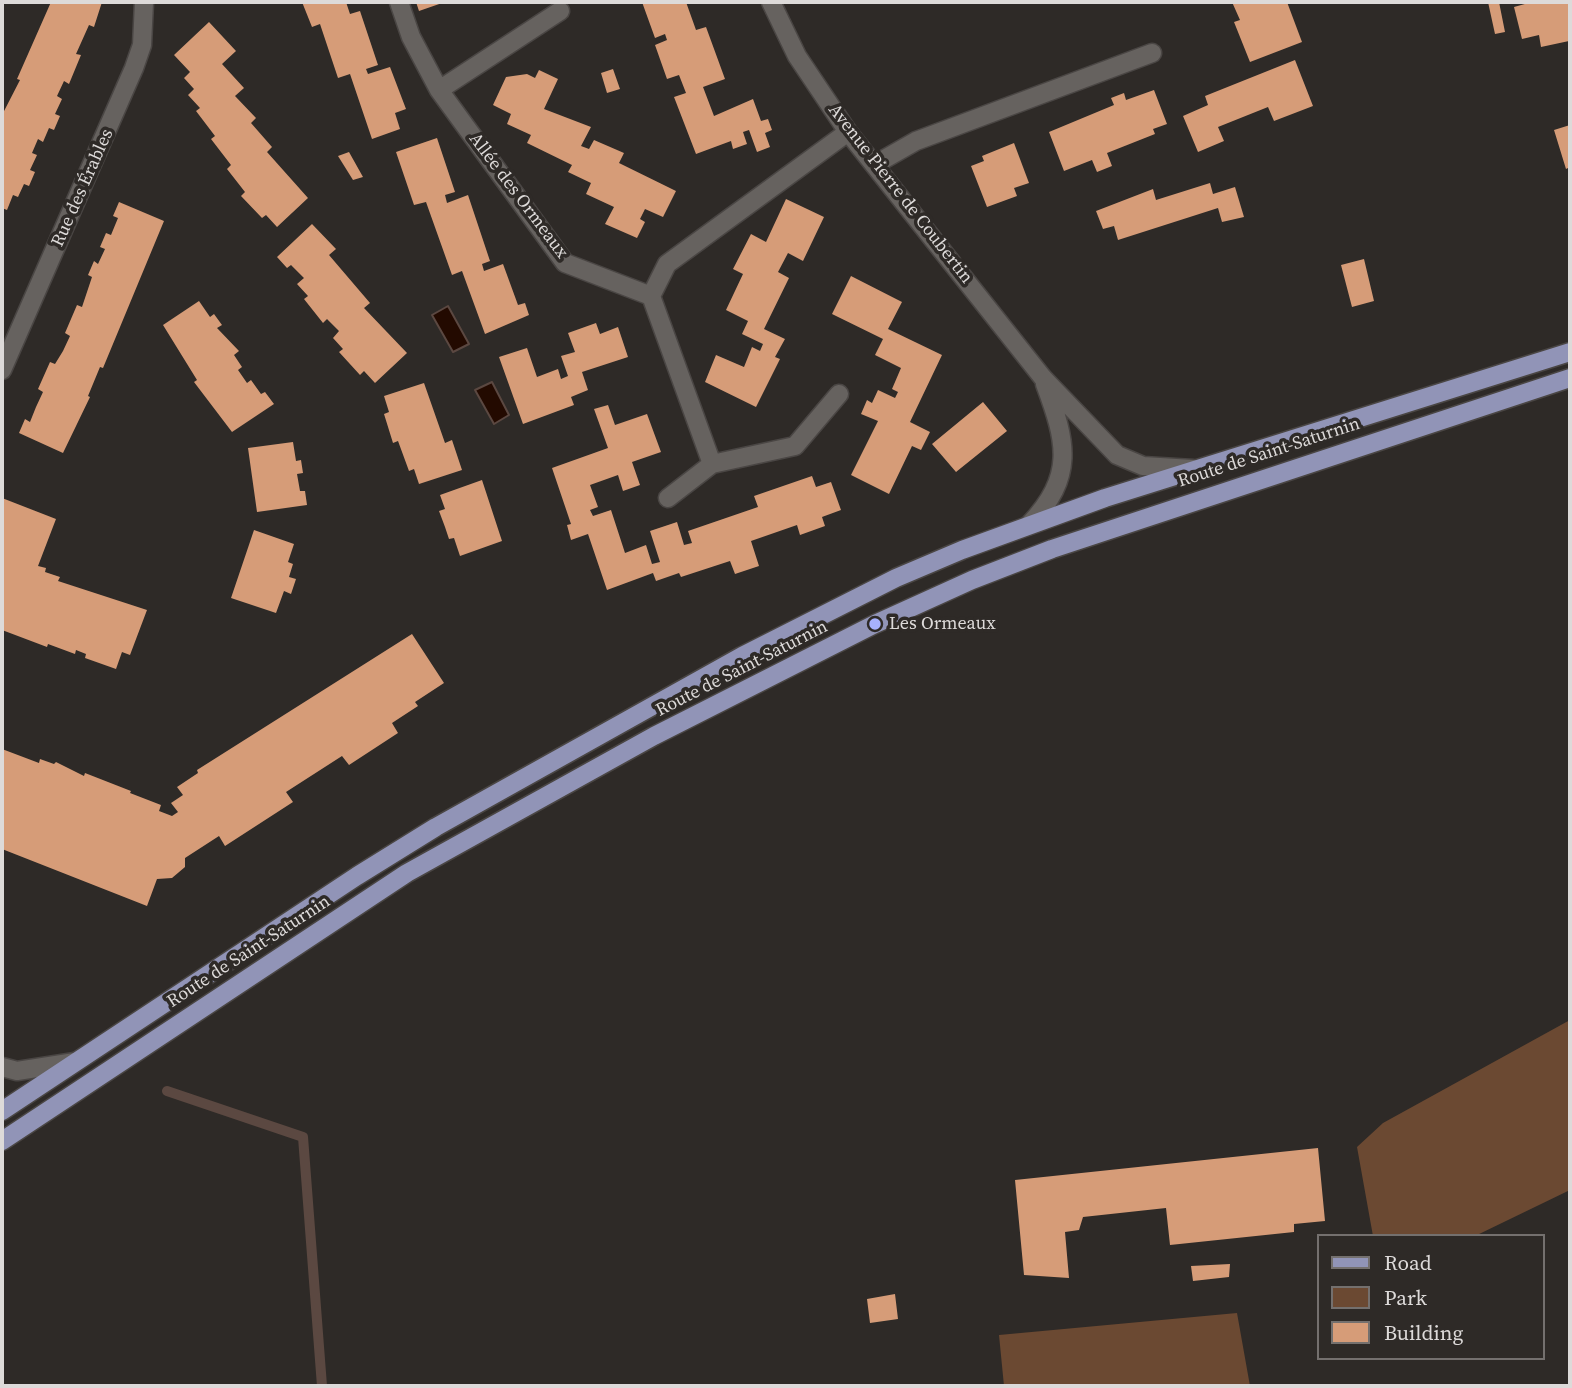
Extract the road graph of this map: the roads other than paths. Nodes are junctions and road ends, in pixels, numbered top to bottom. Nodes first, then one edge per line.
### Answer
1 (144, 2) edge
2 (398, 2) edge
3 (771, 2) edge
4 (560, 10) dead end
5 (1152, 53) dead end
6 (439, 90) junction
7 (848, 132) junction
8 (874, 164) junction
9 (651, 296) junction
10 (1570, 352) edge
11 (2, 370) edge
12 (1043, 378) junction
13 (1570, 378) edge
14 (839, 394) dead end
15 (712, 464) junction
16 (1201, 469) junction
17 (668, 498) dead end
18 (1029, 526) junction
19 (75, 1062) junction
20 (2, 1067) edge
21 (2, 1111) edge
22 (2, 1141) edge

1 - 11 street, Rue des Érables
2 - 6 street, Allée des Ormeaux
3 - 7 street, Avenue Pierre de Coubertin
4 - 6 street
5 - 8 street
6 - 9 street, Allée des Ormeaux
7 - 8 street, Avenue Pierre de Coubertin
7 - 9 street
8 - 12 street, Avenue Pierre de Coubertin
9 - 15 street
10 - 16 main road, Route de Saint-Saturnin
12 - 16 street, Avenue Pierre de Coubertin
12 - 18 street, Avenue Pierre de Coubertin
13 - 22 main road, Route de Saint-Saturnin
14 - 15 street
15 - 17 street
16 - 18 main road, Route de Saint-Saturnin
18 - 19 main road, Route de Saint-Saturnin
19 - 20 street
19 - 21 main road, Route de Saint-Saturnin

